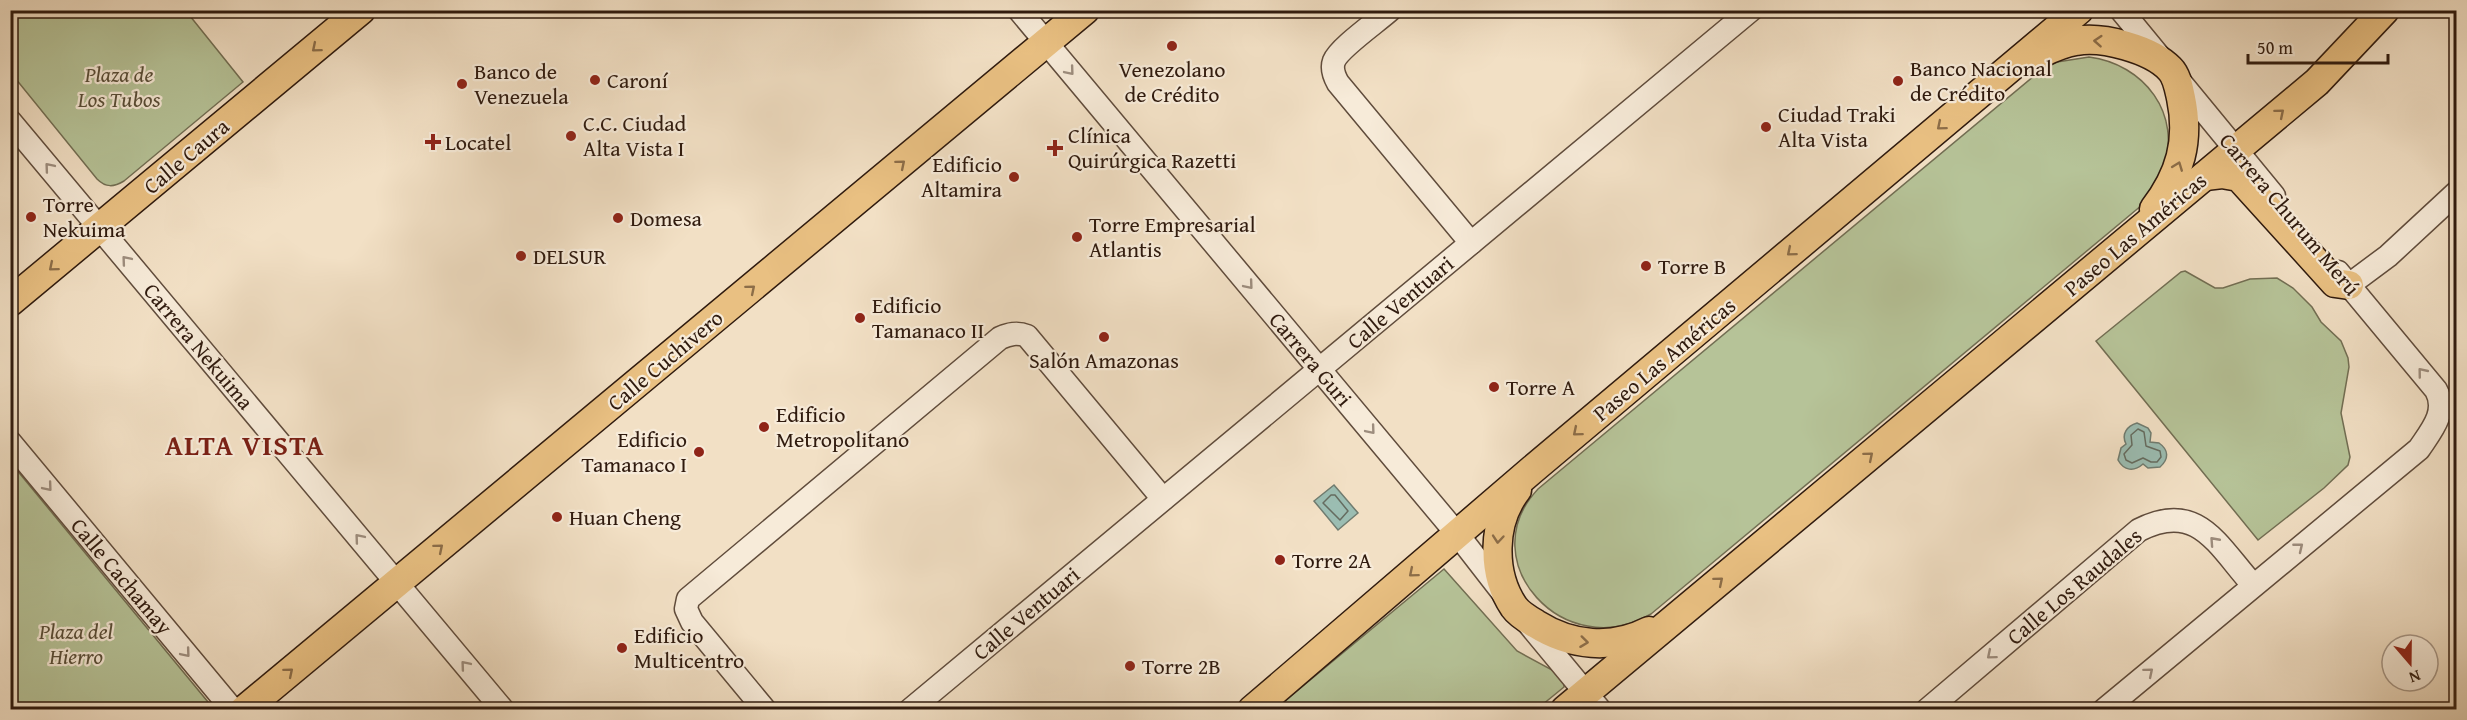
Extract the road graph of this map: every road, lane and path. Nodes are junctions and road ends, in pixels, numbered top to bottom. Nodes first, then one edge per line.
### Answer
1 (361, 10) edge
2 (1019, 10) edge
3 (1085, 10) edge
4 (1390, 10) edge
5 (1751, 10) edge
6 (2079, 10) edge
7 (2121, 10) edge
8 (2385, 10) edge
9 (1046, 43) junction
10 (2171, 69) junction
11 (2002, 75) junction
12 (10, 121) edge
13 (2236, 150) junction
14 (2205, 176) junction
15 (2457, 193) edge
16 (100, 228) junction
17 (2136, 234) junction
18 (1471, 243) junction
19 (2349, 285) junction
20 (10, 302) edge
21 (1320, 369) junction
22 (10, 442) edge
23 (1533, 470) junction
24 (1163, 499) junction
25 (1458, 535) junction
26 (397, 583) junction
27 (2253, 585) junction
28 (1515, 607) junction
29 (1674, 618) junction
30 (1584, 704) edge
31 (233, 710) edge
32 (244, 710) edge
33 (503, 710) edge
34 (765, 710) edge
35 (910, 710) edge
36 (1252, 710) edge
37 (1927, 710) edge
38 (2104, 710) edge

1 -> 16 main road, Calle Caura
2 - 9 street, Carrera Guri
3 - 9 main road, Calle Cuchivero
4 - 18 street
5 - 18 street, Calle Ventuari
6 - 11 main road, Paseo Las Américas
7 - 10 street, Carrera Churum Merú
13 -> 8 main road, Paseo Las Américas
9 -> 21 street, Carrera Guri
26 -> 9 main road, Calle Cuchivero
10 -> 11 main road
10 - 13 street, Carrera Churum Merú
17 -> 10 main road
11 -> 23 main road, Paseo Las Américas
16 -> 12 street, Carrera Nekuima
13 - 14 main road, Paseo Las Américas
13 - 19 street, Carrera Churum Merú
14 - 17 main road, Paseo Las Américas
14 - 19 main road
15 - 19 street
16 -> 20 main road, Calle Caura
26 -> 16 street, Carrera Nekuima
29 -> 17 main road, Paseo Las Américas
18 - 21 street, Calle Ventuari
27 -> 19 street, Carrera Churum Merú
21 - 24 street, Calle Ventuari
21 -> 25 street, Carrera Guri
22 -> 31 street, Calle Cachamay
23 - 25 main road, Paseo Las Américas
23 -> 28 main road
24 - 34 street
24 - 35 street, Calle Ventuari
25 - 28 street, Carrera Guri
25 -> 36 main road, Paseo Las Américas
32 -> 26 main road, Calle Cuchivero
33 -> 26 street, Carrera Nekuima
27 -> 37 street, Calle Los Raudales
38 -> 27 street
28 -> 29 main road
28 - 30 street, Carrera Guri
29 - 30 main road, Paseo Las Américas

